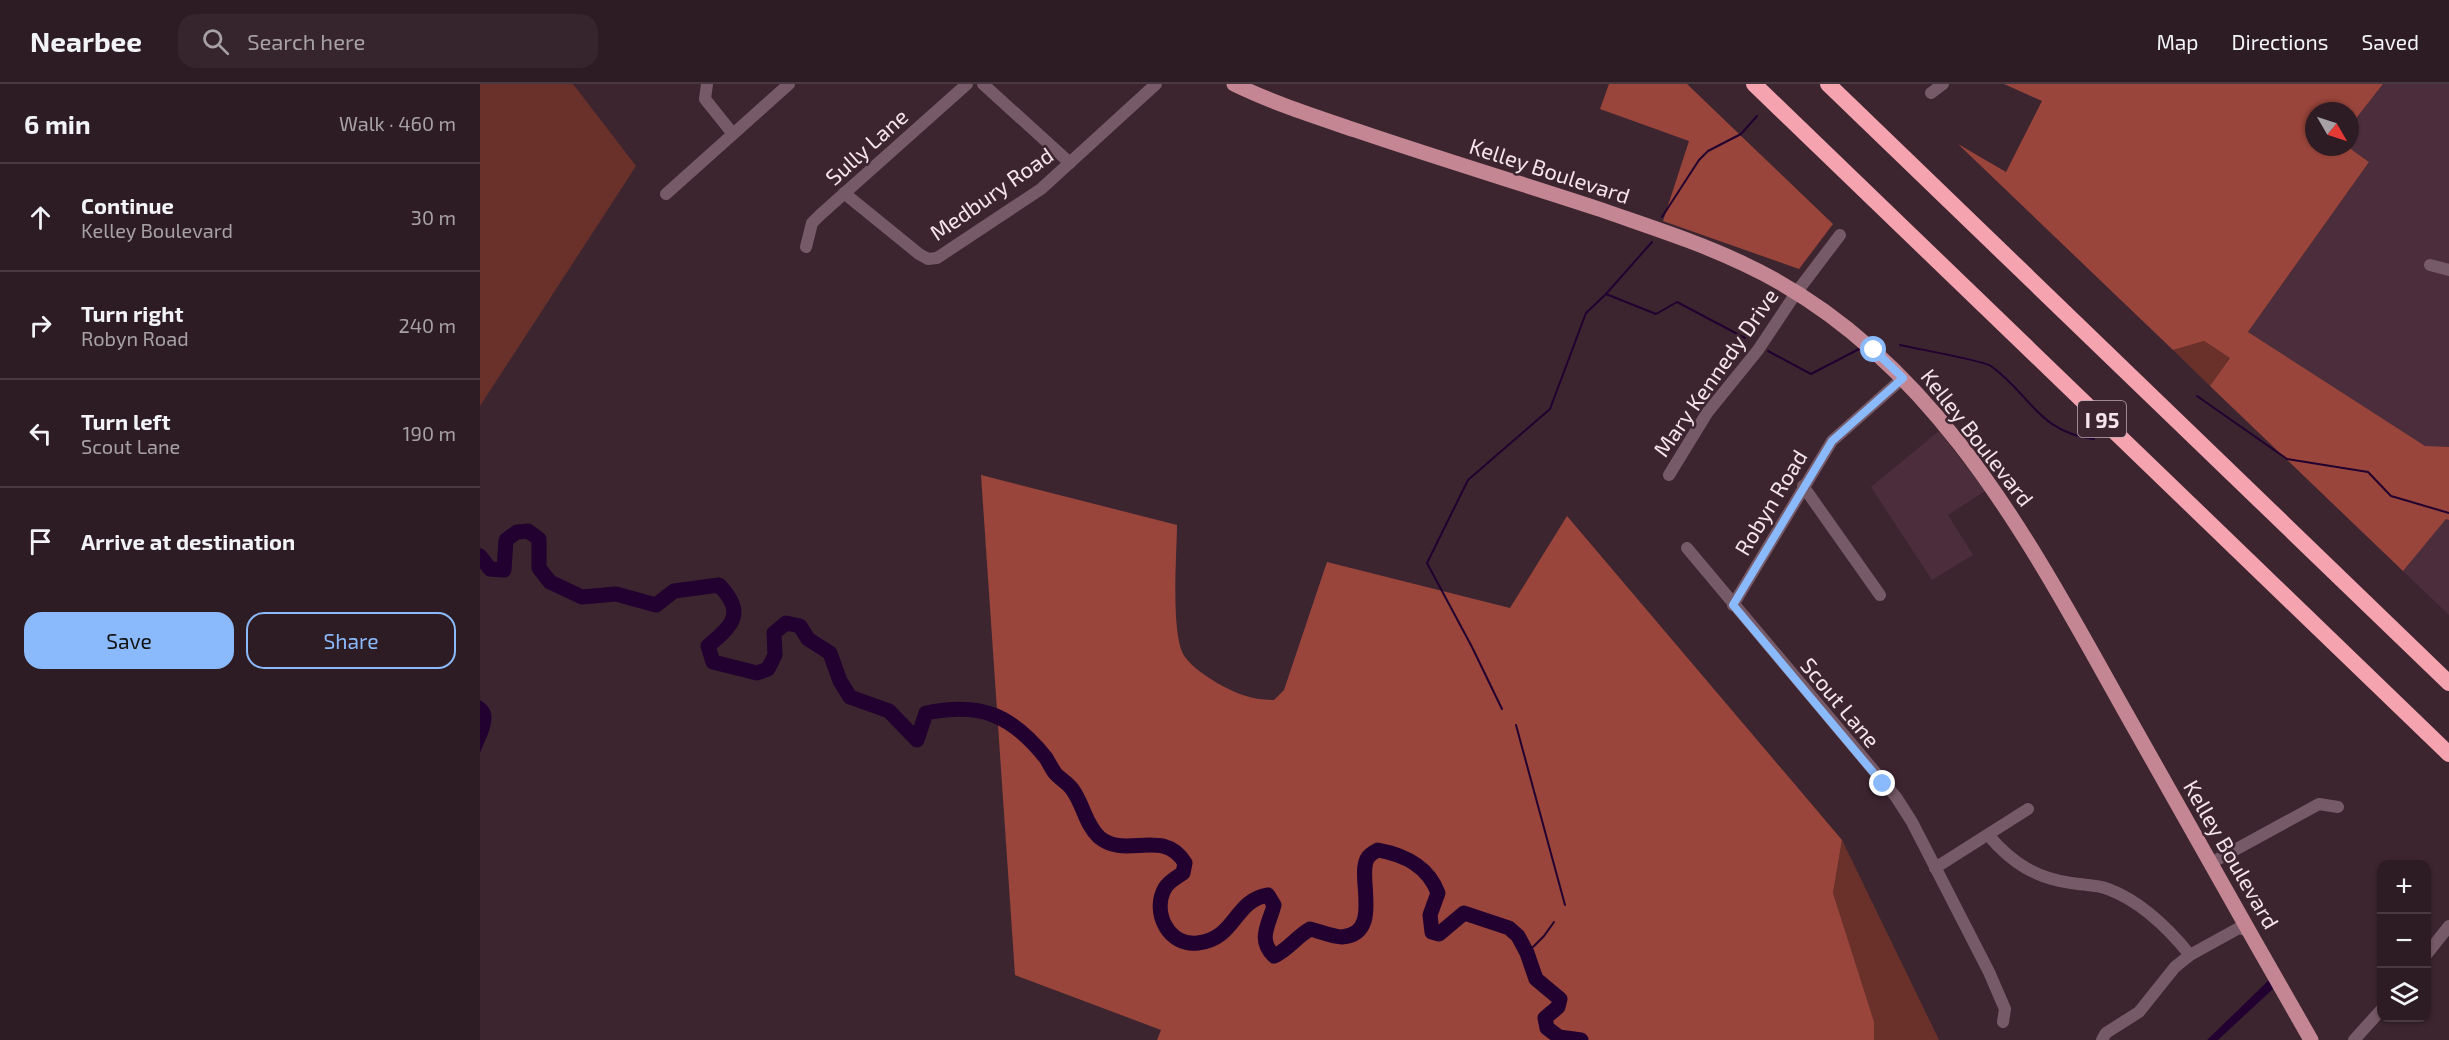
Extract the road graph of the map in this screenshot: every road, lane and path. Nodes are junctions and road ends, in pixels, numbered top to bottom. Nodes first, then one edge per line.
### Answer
1 (707, 84) edge
2 (789, 84) edge
3 (967, 84) edge
4 (983, 84) edge
5 (1156, 84) edge
6 (1234, 84) edge
7 (1754, 84) edge
8 (1828, 84) edge
9 (1943, 84) edge
10 (1931, 93) dead end
11 (733, 134) junction
12 (1071, 163) junction
13 (844, 193) junction
14 (666, 194) dead end
15 (1840, 235) dead end
16 (806, 247) dead end
17 (2430, 265) dead end
18 (2449, 270) edge
19 (1796, 293) junction
20 (1903, 378) junction
21 (1669, 475) dead end
22 (1803, 486) junction
23 (1687, 548) dead end
24 (1880, 595) dead end
25 (1733, 605) junction
26 (2449, 683) edge
27 (2449, 754) edge
28 (2338, 807) dead end
29 (2028, 809) dead end
30 (1989, 836) junction
31 (2211, 863) junction
32 (1935, 868) junction
33 (2449, 926) edge
34 (2249, 931) junction
35 (2431, 950) edge
36 (2190, 955) junction
37 (2377, 1015) edge
38 (2003, 1022) dead end
39 (2102, 1040) edge
40 (2311, 1040) edge
41 (2354, 1040) edge

1 - 11 street
2 - 11 street
3 - 13 street, Sully Lane
4 - 12 street
5 - 12 street, Medbury Road
6 - 19 main road, Kelley Boulevard
7 - 27 highway, I 95
8 - 26 highway, I 95
9 - 10 street
11 - 14 street
12 - 13 street, Medbury Road
13 - 16 street, Sully Lane
15 - 19 street, Mary Kennedy Drive
17 - 18 street
19 - 20 main road, Kelley Boulevard
19 - 21 street, Mary Kennedy Drive
20 - 22 street, Robyn Road
20 - 31 main road, Kelley Boulevard
22 - 24 street
22 - 25 street, Robyn Road
23 - 25 street, Scout Lane
25 - 32 street, Scout Lane
28 - 31 street
29 - 30 street
30 - 32 street
30 - 36 street
31 - 34 main road, Kelley Boulevard
32 - 38 street, Scout Lane
33 - 35 street
34 - 36 street
34 - 40 main road, Kelley Boulevard
36 - 39 street
37 - 41 street

